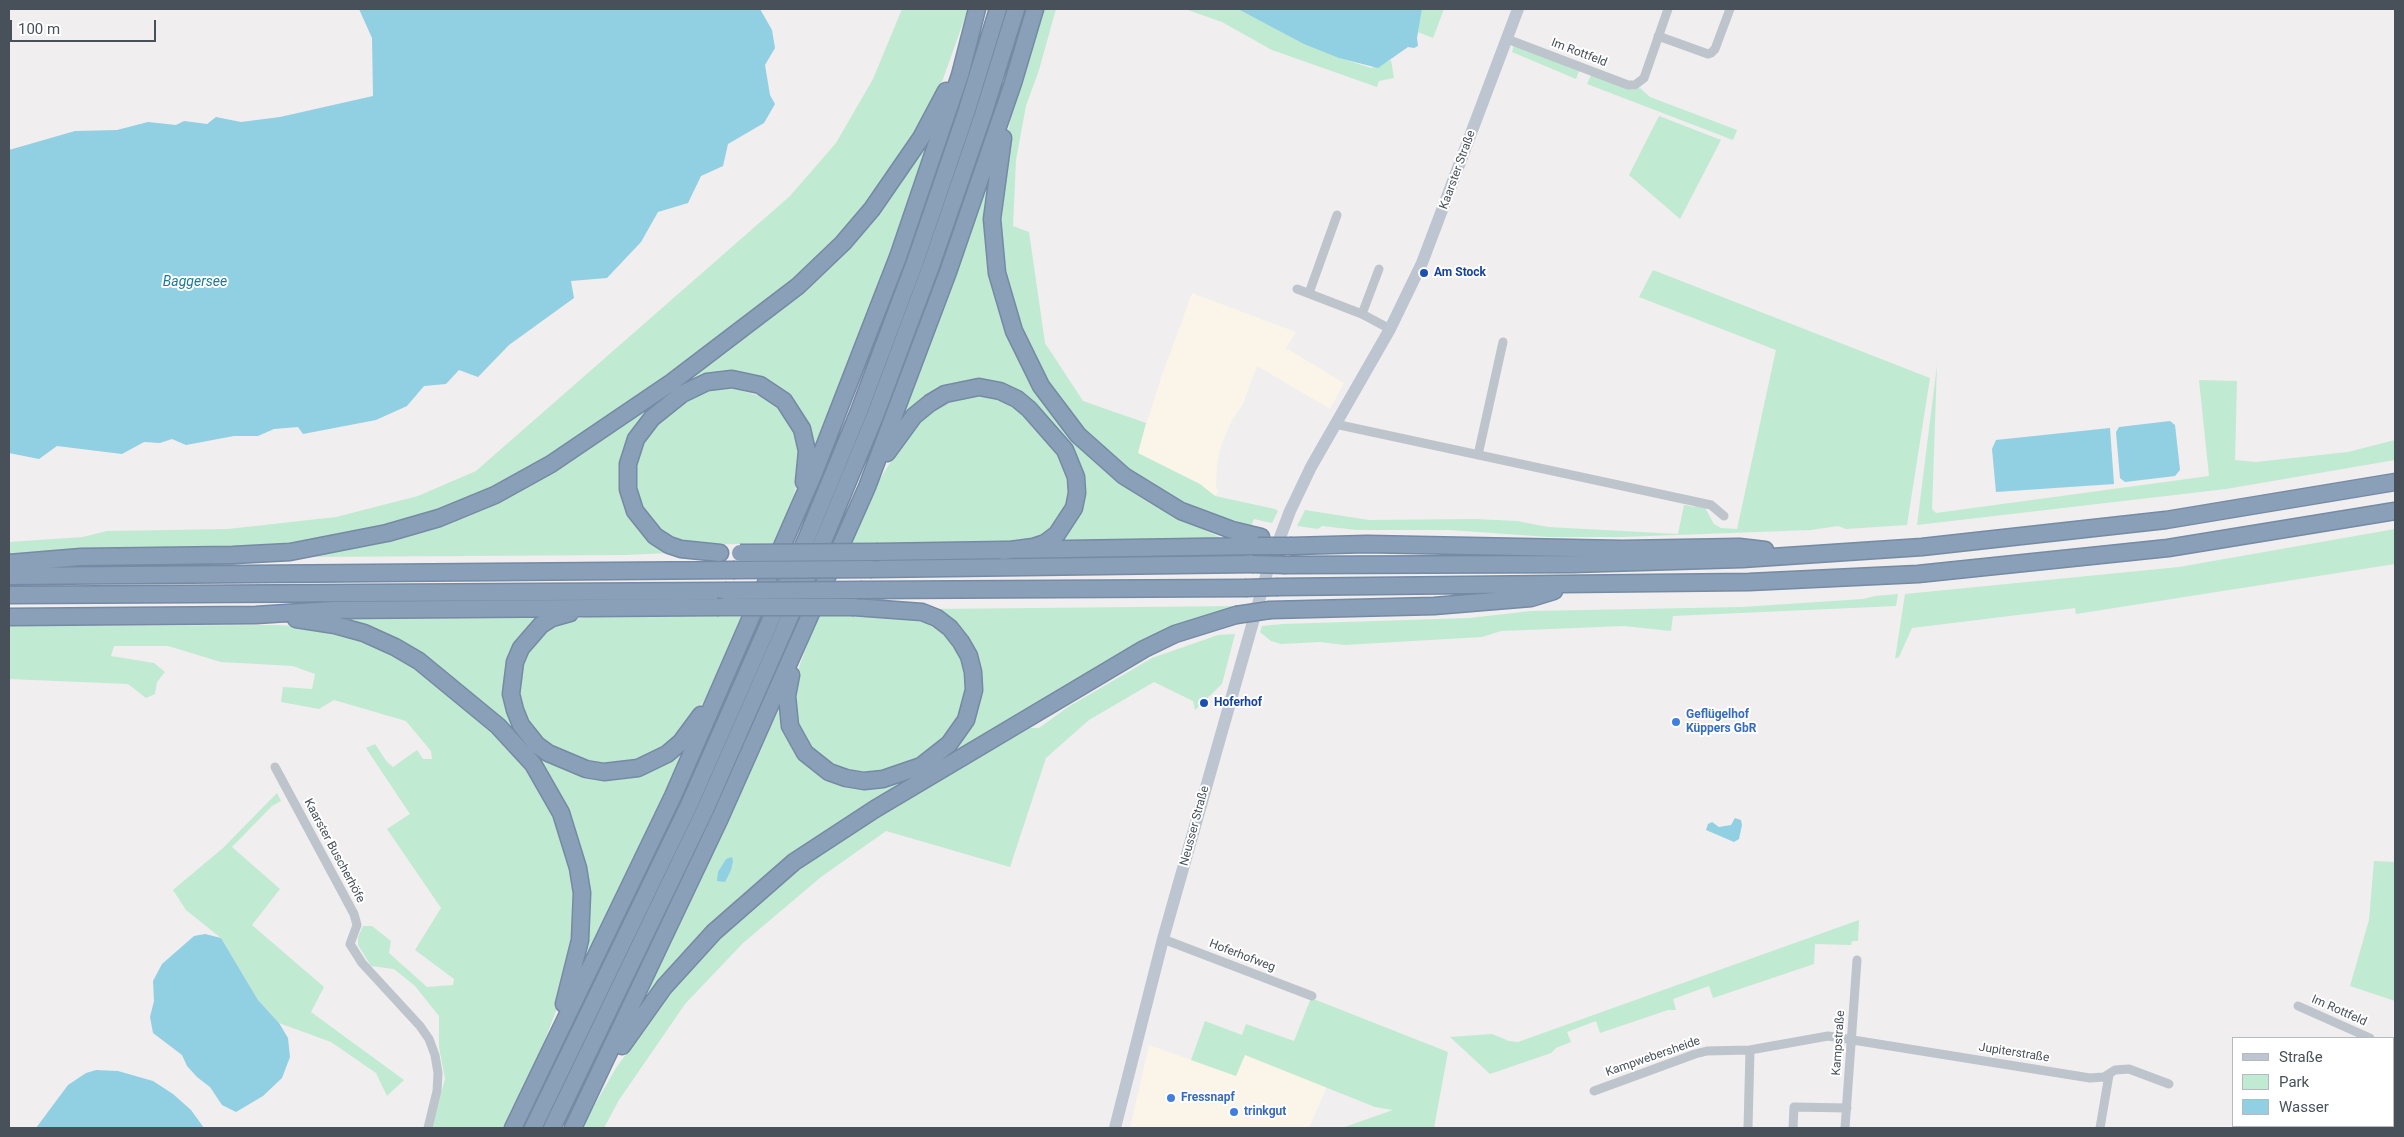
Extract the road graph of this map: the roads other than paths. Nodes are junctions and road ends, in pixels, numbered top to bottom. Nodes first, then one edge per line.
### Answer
1 (977, 9) edge
2 (998, 9) edge
3 (1016, 9) edge
4 (1035, 9) edge
5 (1518, 9) edge
6 (1668, 9) edge
7 (1730, 9) edge
8 (969, 34) junction
9 (1658, 36) junction
10 (1507, 39) junction
11 (1013, 83) junction
12 (1337, 215) dead end
13 (1379, 269) dead end
14 (1297, 289) dead end
15 (1309, 293) junction
16 (1362, 314) junction
17 (1390, 329) junction
18 (1503, 342) dead end
19 (1335, 424) junction
20 (1478, 455) junction
21 (2395, 482) edge
22 (867, 487) junction
23 (798, 511) junction
24 (2395, 511) edge
25 (1724, 516) dead end
26 (1290, 537) junction
27 (1260, 541) junction
28 (1004, 551) junction
29 (720, 554) junction
30 (1819, 555) junction
31 (9, 564) edge
32 (573, 572) junction
33 (9, 576) edge
34 (1572, 585) junction
35 (1034, 590) junction
36 (9, 595) edge
37 (608, 608) junction
38 (876, 608) junction
39 (256, 615) junction
40 (9, 617) edge
41 (802, 636) junction
42 (725, 677) junction
43 (275, 767) dead end
44 (1162, 940) junction
45 (1857, 960) dead end
46 (1312, 996) dead end
47 (2298, 1006) dead end
48 (2368, 1037) edge
49 (1852, 1039) junction
50 (1750, 1050) junction
51 (543, 1067) junction
52 (2109, 1075) junction
53 (2169, 1084) dead end
54 (1594, 1091) dead end
55 (586, 1103) junction
56 (1847, 1108) junction
57 (428, 1128) edge
58 (513, 1128) edge
59 (534, 1128) edge
60 (552, 1128) edge
61 (574, 1128) edge
62 (1115, 1128) edge
63 (1748, 1128) edge
64 (1794, 1128) edge
65 (1845, 1128) edge
66 (2100, 1128) edge

1 - 8 highway
2 - 59 highway
3 - 60 highway
4 - 11 highway
5 - 10 main road, Kaarster Straße
6 - 9 street
7 - 9 street
8 - 23 highway
8 - 31 highway
9 - 10 street, Im Rottfeld
10 - 17 main road, Kaarster Straße
11 - 22 highway
11 - 27 highway
12 - 15 street
13 - 16 street
14 - 15 street
15 - 16 street
16 - 17 street
17 - 19 main road, Kaarster Straße
18 - 20 street
19 - 20 street
19 - 26 main road, Kaarster Straße
20 - 25 street
21 - 30 highway
22 - 28 highway
22 - 41 highway
23 - 29 highway
23 - 42 highway
24 - 34 highway
26 - 27 highway
26 - 30 highway
26 - 44 main road, Neusser Straße
27 - 28 highway
28 - 29 highway, bridge
29 - 32 highway
30 - 32 highway, bridge
32 - 33 highway
34 - 35 highway, bridge
34 - 55 highway, bridge
35 - 36 highway, bridge
35 - 38 highway
37 - 38 highway, bridge
37 - 39 highway
37 - 42 highway
38 - 41 highway
39 - 40 highway
39 - 51 highway
41 - 55 highway
42 - 51 highway
43 - 57 street, Kaarster Buscherhöfe
44 - 46 street, Hoferhofweg
44 - 62 main road, Neusser Straße
45 - 49 street, Kampstraße
47 - 48 street, Im Rottfeld
49 - 50 street, Kampwebersheide
49 - 52 street, Jupiterstraße
49 - 56 street, Kampstraße
50 - 54 street, Kampwebersheide
50 - 63 street
51 - 58 highway
52 - 53 street, Jupiterstraße
52 - 66 street
55 - 61 highway
56 - 64 street
56 - 65 street, Kampstraße

